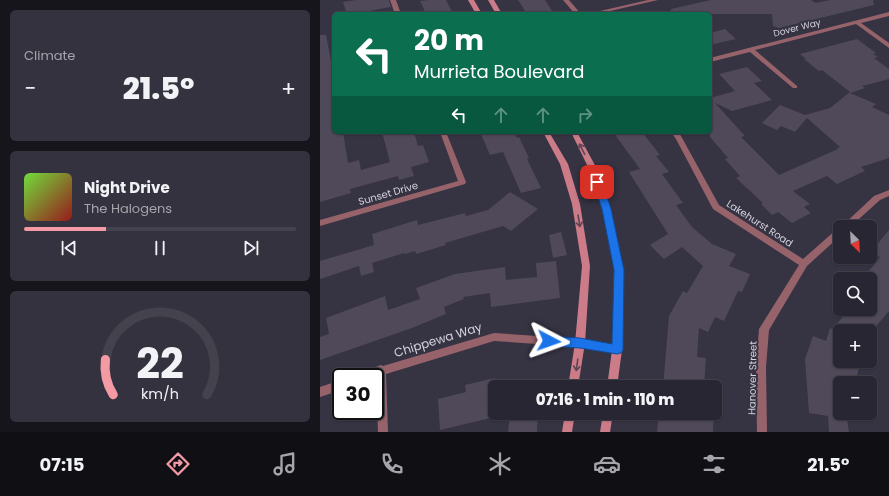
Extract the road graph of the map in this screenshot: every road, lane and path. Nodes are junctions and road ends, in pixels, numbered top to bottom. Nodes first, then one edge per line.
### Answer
1 (393, 0) edge
2 (471, 0) edge
3 (491, 0) edge
4 (566, 0) edge
5 (654, 0) edge
6 (397, 12) edge
7 (478, 12) edge
8 (498, 12) edge
9 (576, 12) edge
10 (599, 12) edge
11 (889, 14) edge
12 (856, 22) junction
13 (889, 46) edge
14 (750, 49) junction
15 (712, 59) edge
16 (795, 87) dead end
17 (444, 134) edge
18 (547, 134) edge
19 (575, 134) edge
20 (676, 134) edge
21 (889, 193) edge
22 (853, 220) edge
23 (320, 223) edge
24 (833, 237) edge
25 (804, 264) junction
26 (580, 343) junction
27 (617, 350) junction
28 (384, 369) edge
29 (574, 380) edge
30 (613, 380) edge
31 (332, 388) edge
32 (320, 392) edge
33 (383, 420) edge
34 (569, 420) edge
35 (607, 420) edge
36 (383, 432) edge
37 (567, 432) edge
38 (605, 432) edge
39 (762, 432) edge

1 - 6 street
2 - 7 main road
3 - 8 main road
4 - 9 street
5 - 10 street
11 - 12 street, Dover Way
12 - 13 street
12 - 14 street, Dover Way
14 - 15 street, Dover Way
14 - 16 street
17 - 23 street, Sunset Drive
18 -> 26 main road
27 -> 19 main road
20 - 25 street, Lakehurst Road
21 - 22 street
24 - 25 street, Hanover Street
25 - 39 street, Hanover Street
26 - 27 street, Chippewa Way
26 - 28 street, Chippewa Way
26 -> 29 main road
27 - 30 main road
31 - 32 street
33 - 36 street
34 - 37 main road
35 - 38 main road

